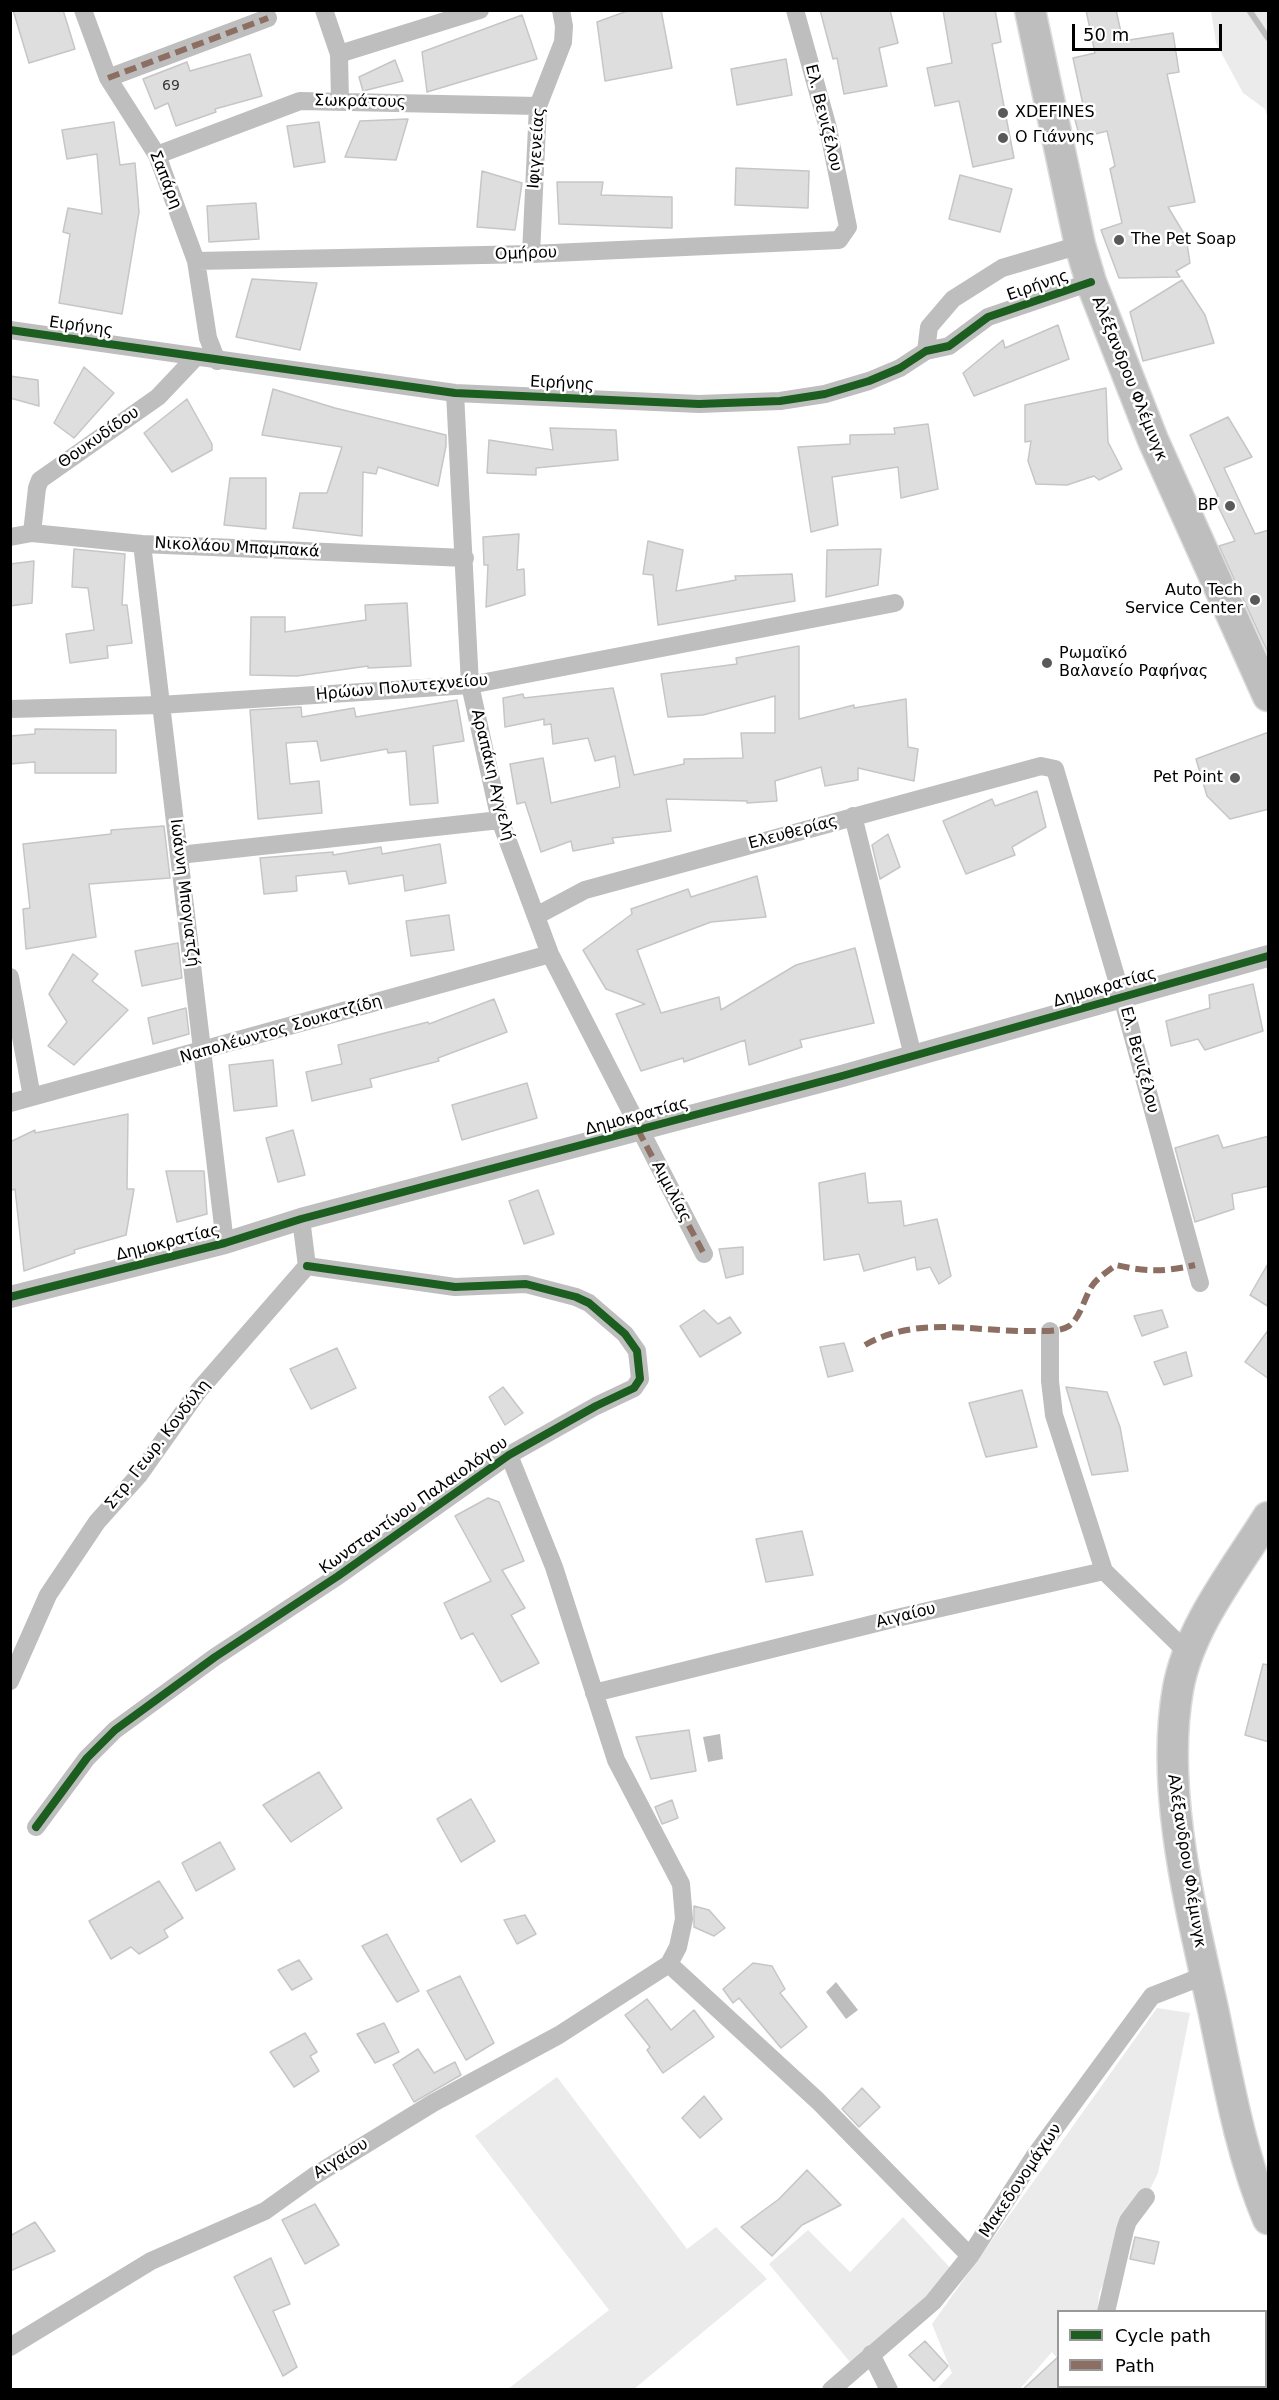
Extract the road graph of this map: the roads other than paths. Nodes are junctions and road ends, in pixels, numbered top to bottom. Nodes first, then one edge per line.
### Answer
1 (83, 10) edge
2 (324, 10) edge
3 (561, 10) edge
4 (795, 10) edge
5 (1030, 10) edge
6 (472, 12) edge
7 (268, 18) dead end
8 (339, 54) junction
9 (108, 78) junction
10 (340, 101) junction
11 (538, 106) junction
12 (156, 155) junction
13 (848, 227) joint
14 (1080, 246) junction
15 (531, 254) junction
16 (196, 261) junction
17 (1091, 282) junction
18 (10, 330) edge
19 (926, 351) junction
20 (195, 358) junction
21 (218, 361) junction
22 (455, 393) junction
23 (32, 533) junction
24 (10, 537) edge
25 (142, 544) junction
26 (465, 558) junction
27 (895, 603) dead end
28 (470, 685) junction
29 (1269, 696) edge
30 (160, 705) junction
31 (10, 709) edge
32 (1055, 769) joint
33 (853, 816) junction
34 (500, 820) junction
35 (179, 855) junction
36 (536, 916) junction
37 (550, 954) junction
38 (1269, 956) edge
39 (10, 977) edge
40 (1122, 997) junction
41 (204, 1052) junction
42 (913, 1056) junction
43 (33, 1097) junction
44 (10, 1103) edge
45 (639, 1130) junction
46 (301, 1220) junction
47 (225, 1243) junction
48 (704, 1254) dead end
49 (307, 1266) junction
50 (1200, 1283) dead end
51 (10, 1297) edge
52 (1050, 1331) dead end
53 (508, 1455) junction
54 (1269, 1518) edge
55 (1104, 1571) junction
56 (1188, 1653) junction
57 (10, 1681) edge
58 (594, 1693) junction
59 (36, 1827) dead end
60 (669, 1965) junction
61 (1206, 1975) junction
62 (1146, 2197) dead end
63 (1269, 2220) edge
64 (970, 2256) junction
65 (1106, 2310) edge
66 (10, 2347) edge
67 (871, 2354) junction
68 (831, 2390) edge
69 (889, 2390) edge

1 - 9 street, Σαπάρη
2 - 8 street
3 - 11 street, Ιφιγενείας
4 - 13 street, Ελ. Βενιζέλου
5 - 14 main road, Αλέξανδρου Φλέμινγκ
6 - 8 street
7 - 9 street
8 - 10 street
9 - 12 street, Σαπάρη
10 - 11 street, Σωκράτους
10 - 12 street, Σωκράτους
11 - 15 street, Ιφιγενείας
12 - 16 street, Σαπάρη
13 - 15 street, Ομήρου
14 - 17 main road, Αλέξανδρου Φλέμινγκ
14 - 19 street, Ειρήνης
15 - 16 street, Ομήρου
16 - 21 street, Σαπάρη
17 - 19 street, Ειρήνης
17 - 29 main road, Αλέξανδρου Φλέμινγκ
18 - 20 street, Ειρήνης
19 - 22 street, Ειρήνης
20 - 21 street, Ειρήνης
20 - 23 street, Θουκυδίδου
21 - 22 street, Ειρήνης
22 - 26 street, Αραπάκη Αγγελή
23 - 24 street, Νικολάου Μπαμπακά
23 - 25 street, Νικολάου Μπαμπακά
25 - 26 street, Νικολάου Μπαμπακά
25 - 30 street, Ιωάννη Μπογιατζή
26 - 28 street, Αραπάκη Αγγελή
27 - 28 street, Ηρώων Πολυτεχνείου
28 - 30 street, Ηρώων Πολυτεχνείου
28 - 34 street, Αραπάκη Αγγελή
30 - 31 street, Ηρώων Πολυτεχνείου
30 - 35 street, Ιωάννη Μπογιατζή
32 - 33 street, Ελευθερίας
32 - 40 street, Ελ. Βενιζέλου
33 - 36 street, Ελευθερίας
33 - 42 street
34 - 35 street
34 - 36 street, Αραπάκη Αγγελή
35 - 41 street, Ιωάννη Μπογιατζή
36 - 37 street, Αραπάκη Αγγελή
37 - 41 street, Ναπολέωντος Σουκατζίδη
37 - 45 street, Αραπάκη Αγγελή
38 - 40 street, Δημοκρατίας
39 - 43 street
40 - 42 street, Δημοκρατίας
40 - 50 street, Ελ. Βενιζέλου
41 - 43 street, Ναπολέωντος Σουκατζίδη
41 - 47 street, Ιωάννη Μπογιατζή
42 - 45 street, Δημοκρατίας
43 - 44 street, Ναπολέωντος Σουκατζίδη
45 - 46 street, Δημοκρατίας
45 - 48 street, Αιμιλίας
46 - 47 street, Δημοκρατίας
46 - 49 street
47 - 51 street, Δημοκρατίας
49 - 53 street, Κωνσταντίνου Παλαιολόγου
49 - 57 street, Στρ. Γεωρ. Κονδύλη
52 - 55 street
53 - 58 street
53 - 59 street, Κωνσταντίνου Παλαιολόγου
54 - 56 main road, Αλέξανδρου Φλέμινγκ
55 - 56 street
55 - 58 street, Αιγαίου
56 - 61 main road, Αλέξανδρου Φλέμινγκ
58 - 60 street
60 - 64 street
60 - 66 street, Αιγαίου
61 - 63 main road, Αλέξανδρου Φλέμινγκ
61 - 64 street, Μακεδονομάχων
62 - 65 street
64 - 67 street, Μακεδονομάχων
67 - 68 street, Μακεδονομάχων
67 - 69 street

